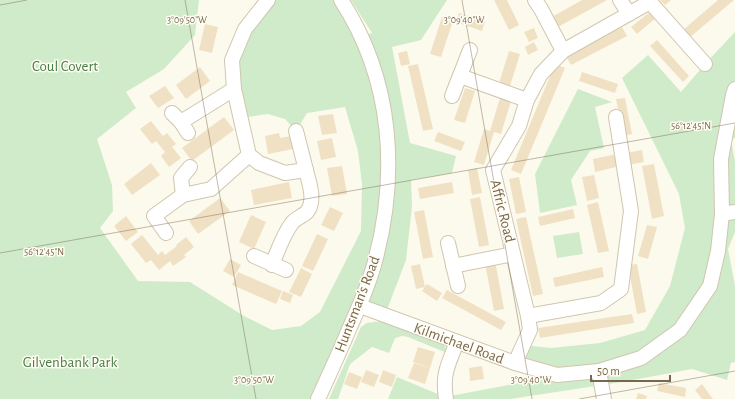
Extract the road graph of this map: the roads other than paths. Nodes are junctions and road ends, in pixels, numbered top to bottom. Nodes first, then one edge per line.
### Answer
1 (268, 0) edge
2 (341, 0) edge
3 (535, 0) edge
4 (620, 0) edge
5 (651, 1) edge
6 (629, 14) junction
7 (470, 50) dead end
8 (563, 51) junction
9 (705, 64) dead end
10 (460, 76) junction
11 (234, 89) junction
12 (735, 89) edge
13 (452, 96) dead end
14 (527, 100) junction
15 (616, 117) dead end
16 (180, 123) dead end
17 (296, 131) dead end
18 (249, 155) junction
19 (190, 167) dead end
20 (306, 170) junction
21 (183, 194) junction
22 (728, 213) edge
23 (166, 233) dead end
24 (448, 243) dead end
25 (513, 254) junction
26 (254, 256) dead end
27 (272, 265) junction
28 (453, 266) junction
29 (286, 270) dead end
30 (458, 286) dead end
31 (360, 306) junction
32 (528, 316) junction
33 (458, 342) junction
34 (515, 363) junction
35 (599, 371) junction
36 (318, 399) edge
37 (446, 399) edge
38 (604, 399) edge

1 - 11 street
2 - 31 street, Huntsman's Road
3 - 8 street
4 - 6 street
5 - 6 street, Affric Road
5 - 9 street
6 - 8 street, Affric Road
7 - 10 street
8 - 14 street, Affric Road
10 - 13 street
10 - 14 street
11 - 16 street
11 - 18 street
12 - 22 street, Kilmichael Road
14 - 25 street, Affric Road
15 - 32 street
17 - 20 street
18 - 20 street
18 - 21 street
19 - 21 street
20 - 27 street
21 - 23 street
22 - 35 street, Kilmichael Road
24 - 28 street
25 - 28 street
25 - 32 street, Affric Road
26 - 27 street
27 - 29 street
28 - 30 street
31 - 33 street, Kilmichael Road
31 - 36 street, Huntsman's Road
32 - 34 street, Affric Road
33 - 34 street, Kilmichael Road
33 - 37 street
34 - 35 street, Kilmichael Road
35 - 38 street

